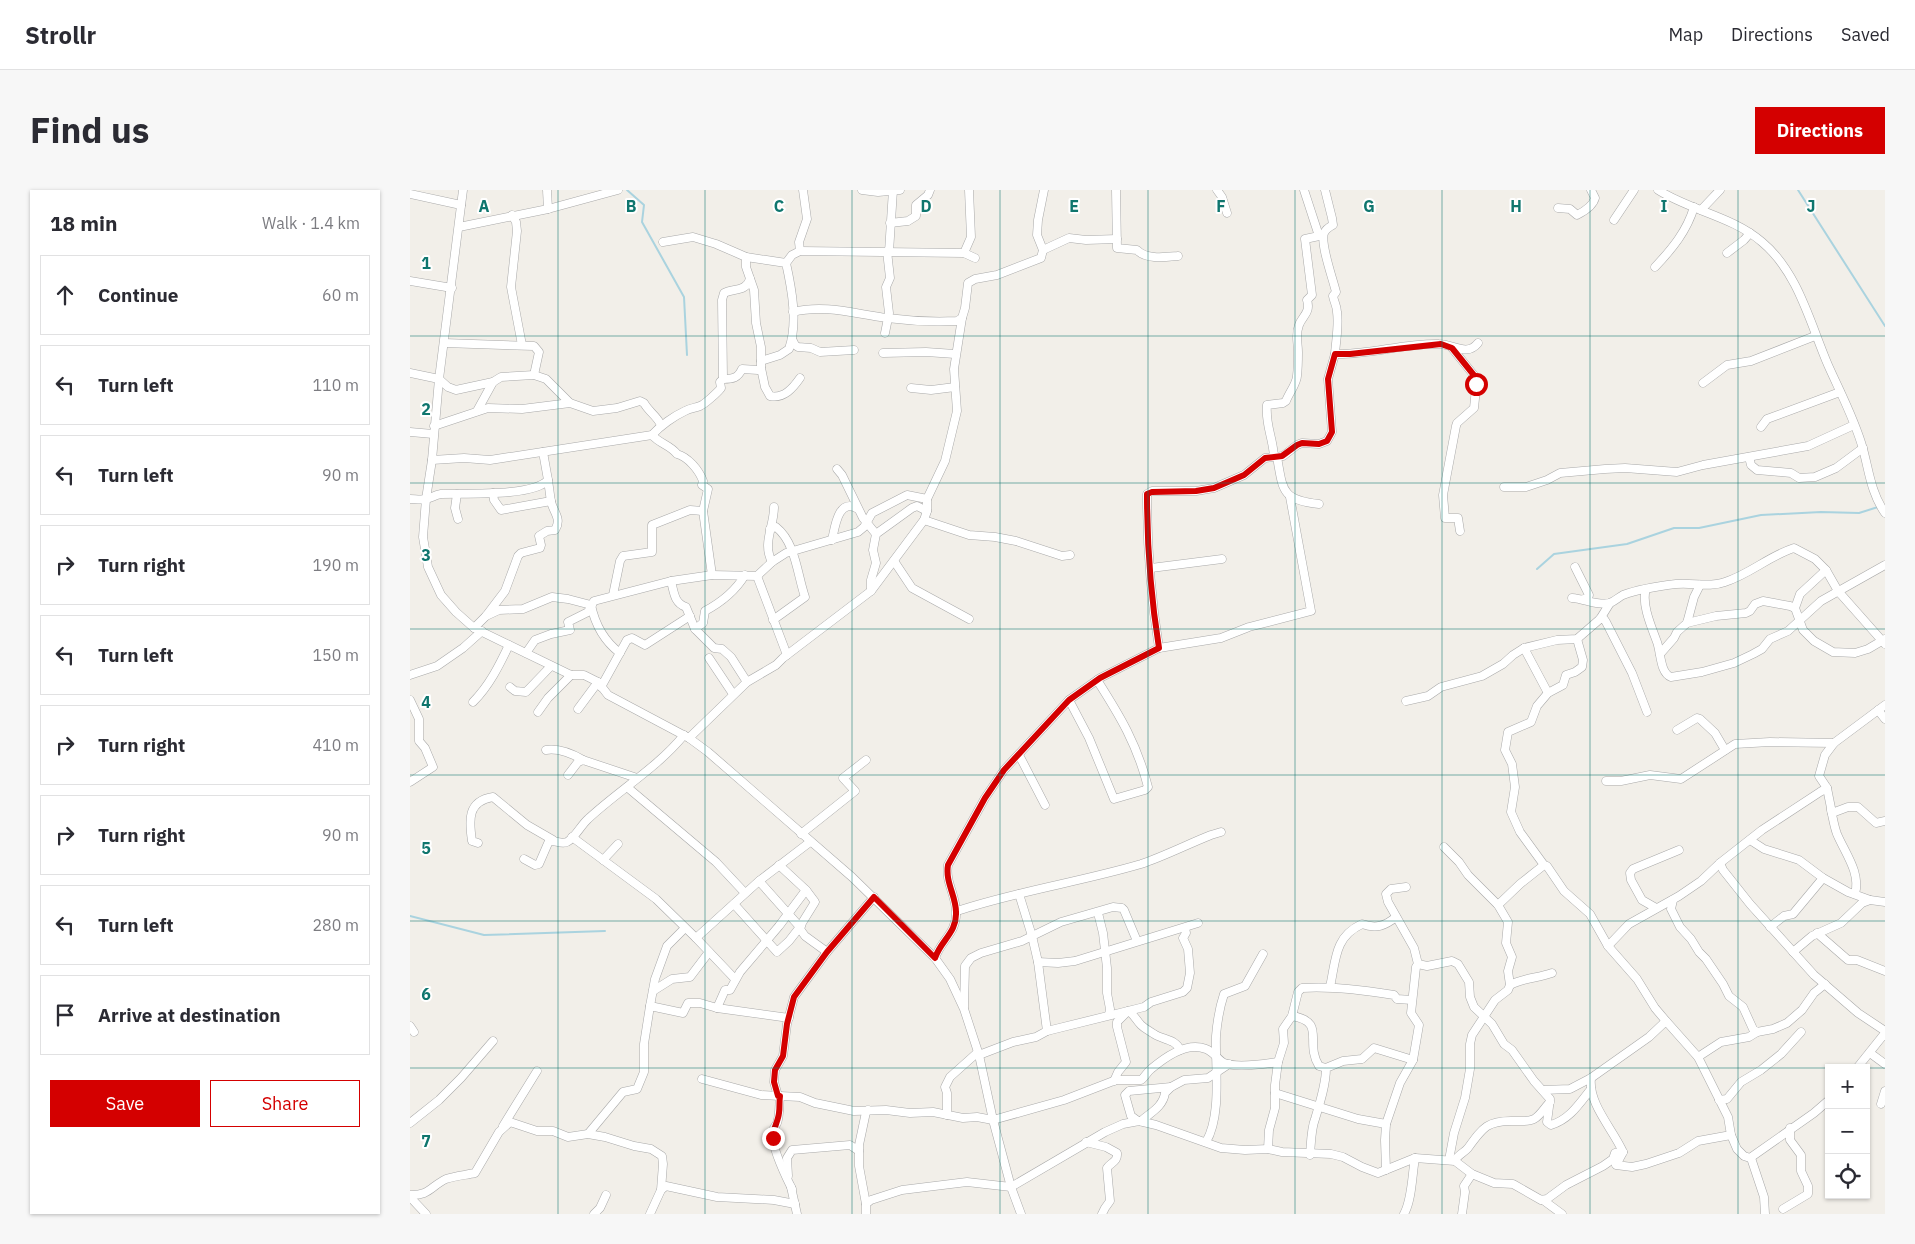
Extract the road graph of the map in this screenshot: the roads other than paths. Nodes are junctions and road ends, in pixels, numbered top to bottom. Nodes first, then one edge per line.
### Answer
1 (463, 190) edge
2 (547, 190) edge
3 (618, 190) edge
4 (803, 190) edge
5 (862, 190) edge
6 (895, 190) edge
7 (930, 190) edge
8 (969, 190) edge
9 (1044, 190) edge
10 (1116, 190) edge
11 (1217, 190) edge
12 (1304, 190) edge
13 (1324, 190) edge
14 (1591, 190) edge
15 (1634, 190) edge
16 (1658, 190) edge
17 (1720, 190) edge
18 (410, 194) edge
19 (461, 205) junction
20 (1558, 208) dead end
21 (548, 209) junction
22 (1697, 209) junction
23 (1226, 213) dead end
24 (512, 215) junction
25 (1614, 220) dead end
26 (890, 223) junction
27 (459, 227) junction
28 (1750, 233) junction
29 (1117, 239) junction
30 (663, 242) dead end
31 (1043, 250) junction
32 (800, 251) junction
33 (888, 252) junction
34 (964, 253) junction
35 (1727, 253) dead end
36 (1178, 256) dead end
37 (746, 257) junction
38 (975, 258) dead end
39 (786, 263) junction
40 (1655, 267) dead end
41 (750, 279) junction
42 (410, 281) edge
43 (452, 288) junction
44 (792, 312) junction
45 (887, 318) junction
46 (962, 318) junction
47 (884, 333) dead end
48 (1816, 336) junction
49 (792, 339) junction
50 (444, 343) junction
51 (1478, 343) dead end
52 (522, 345) junction
53 (1452, 348) junction
54 (854, 350) dead end
55 (883, 353) dead end
56 (956, 354) junction
57 (1335, 354) junction
58 (761, 365) junction
59 (410, 372) edge
60 (534, 375) junction
61 (439, 378) junction
62 (800, 378) dead end
63 (723, 379) junction
64 (493, 382) junction
65 (1703, 382) dead end
66 (956, 387) junction
67 (911, 388) dead end
68 (1840, 392) junction
69 (570, 403) junction
70 (477, 411) junction
71 (661, 425) junction
72 (1854, 425) junction
73 (1761, 427) dead end
74 (434, 430) junction
75 (410, 432) edge
76 (652, 434) junction
77 (1863, 448) junction
78 (543, 452) junction
79 (1276, 457) junction
80 (1749, 457) junction
81 (432, 460) junction
82 (837, 468) dead end
83 (548, 480) junction
84 (1504, 487) dead end
85 (493, 493) junction
86 (457, 494) junction
87 (1290, 497) junction
88 (410, 499) edge
89 (426, 499) junction
90 (900, 499) junction
91 (927, 499) junction
92 (551, 501) junction
93 (1319, 504) dead end
94 (1882, 507) edge
95 (774, 508) dead end
96 (912, 508) junction
97 (858, 509) junction
98 (703, 511) junction
99 (927, 511) junction
100 (458, 519) dead end
101 (865, 520) junction
102 (924, 520) junction
103 (770, 530) junction
104 (1460, 531) dead end
105 (876, 534) junction
106 (832, 540) junction
107 (792, 551) junction
108 (1070, 555) dead end
109 (1222, 559) dead end
110 (894, 561) junction
111 (772, 562) junction
112 (1885, 565) edge
113 (1575, 567) dead end
114 (1151, 568) junction
115 (1826, 570) junction
116 (712, 575) junction
117 (745, 575) junction
118 (757, 576) junction
119 (671, 581) junction
120 (1700, 585) junction
121 (1646, 589) junction
122 (871, 591) junction
123 (1838, 591) junction
124 (613, 594) junction
125 (1572, 598) dead end
126 (1584, 599) junction
127 (1610, 602) junction
128 (591, 605) junction
129 (1795, 608) junction
130 (486, 616) junction
131 (690, 616) junction
132 (1600, 619) junction
133 (773, 620) junction
134 (969, 620) dead end
135 (1799, 621) junction
136 (1687, 623) junction
137 (695, 629) junction
138 (478, 630) junction
139 (1577, 639) junction
140 (1884, 641) edge
141 (509, 645) junction
142 (1159, 648) junction
143 (1524, 648) junction
144 (526, 653) junction
145 (620, 653) junction
146 (1660, 654) junction
147 (787, 655) junction
148 (709, 658) dead end
149 (551, 666) junction
150 (410, 675) edge
151 (571, 675) junction
152 (1097, 680) junction
153 (747, 682) junction
154 (599, 684) junction
155 (510, 687) dead end
156 (1548, 693) junction
157 (733, 694) junction
158 (410, 700) edge
159 (1069, 700) junction
160 (1406, 701) dead end
161 (473, 702) dead end
162 (1882, 708) edge
163 (578, 709) dead end
164 (538, 712) dead end
165 (1647, 712) dead end
166 (1885, 718) edge
167 (1677, 730) dead end
168 (686, 737) junction
169 (1834, 743) junction
170 (546, 750) dead end
171 (1725, 750) junction
172 (1019, 755) junction
173 (584, 760) junction
174 (866, 760) dead end
175 (568, 775) dead end
176 (637, 778) junction
177 (1606, 781) dead end
178 (410, 782) edge
179 (626, 787) junction
180 (1827, 788) junction
181 (1046, 805) dead end
182 (1832, 813) junction
183 (1885, 821) edge
184 (1221, 832) dead end
185 (801, 834) junction
186 (572, 837) junction
187 (553, 840) junction
188 (1750, 840) junction
189 (810, 842) junction
190 (478, 843) dead end
191 (618, 844) dead end
192 (1444, 847) dead end
193 (1679, 850) dead end
194 (524, 859) dead end
195 (603, 860) junction
196 (1720, 863) junction
197 (779, 865) junction
198 (1544, 865) junction
199 (1822, 878) junction
200 (759, 881) junction
201 (1406, 887) dead end
202 (806, 890) junction
203 (746, 893) junction
204 (1019, 894) junction
205 (1855, 894) junction
206 (874, 897) junction
207 (1673, 900) junction
208 (1870, 900) junction
209 (1885, 902) edge
210 (734, 904) junction
211 (1498, 905) junction
212 (1656, 908) junction
213 (957, 911) junction
214 (1098, 913) junction
215 (788, 914) junction
216 (1396, 917) junction
217 (1198, 923) dead end
218 (800, 927) junction
219 (685, 928) junction
220 (1185, 928) junction
221 (1770, 928) junction
222 (1817, 933) junction
223 (1032, 936) junction
224 (696, 938) junction
225 (767, 941) junction
226 (1137, 941) junction
227 (1608, 946) junction
228 (1105, 951) junction
229 (709, 952) junction
230 (827, 952) junction
231 (1793, 952) junction
232 (1263, 954) dead end
233 (935, 958) junction
234 (1038, 962) junction
235 (1418, 964) junction
236 (1885, 971) edge
237 (1552, 973) dead end
238 (735, 979) junction
239 (1825, 984) junction
240 (1510, 985) junction
241 (1330, 987) junction
242 (652, 990) junction
243 (1412, 1000) junction
244 (650, 1006) junction
245 (717, 1008) junction
246 (964, 1009) junction
247 (1128, 1011) junction
248 (1108, 1015) junction
249 (1292, 1016) junction
250 (1484, 1016) junction
251 (789, 1018) junction
252 (1666, 1021) junction
253 (1479, 1024) junction
254 (1492, 1024) junction
255 (1048, 1031) junction
256 (1758, 1032) junction
257 (1801, 1032) dead end
258 (1885, 1032) edge
259 (492, 1041) dead end
260 (1180, 1050) junction
261 (1870, 1053) junction
262 (978, 1054) junction
263 (1216, 1055) junction
264 (1698, 1057) junction
265 (1413, 1060) junction
266 (1278, 1062) junction
267 (1228, 1064) junction
268 (1860, 1064) edge
269 (1885, 1064) edge
270 (1326, 1068) junction
271 (537, 1072) dead end
272 (1216, 1073) junction
273 (1592, 1078) junction
274 (702, 1079) dead end
275 (1114, 1081) junction
276 (1138, 1081) junction
277 (1171, 1087) junction
278 (1155, 1088) junction
279 (1591, 1089) junction
280 (1543, 1090) junction
281 (1885, 1091) edge
282 (1275, 1093) junction
283 (779, 1096) junction
284 (1719, 1100) junction
285 (1550, 1102) junction
286 (1581, 1102) junction
287 (1595, 1102) junction
288 (1825, 1104) edge
289 (1880, 1104) dead end
290 (1319, 1108) junction
291 (868, 1110) junction
292 (947, 1115) junction
293 (993, 1120) junction
294 (1139, 1121) junction
295 (410, 1123) edge
296 (1386, 1124) junction
297 (1790, 1128) junction
298 (499, 1132) junction
299 (588, 1134) junction
300 (1731, 1136) junction
301 (1086, 1142) junction
302 (1206, 1142) junction
303 (1268, 1149) junction
304 (859, 1151) junction
305 (1623, 1152) junction
306 (1310, 1155) junction
307 (1415, 1158) junction
308 (1751, 1158) junction
309 (1452, 1160) junction
310 (1386, 1170) junction
311 (1472, 1174) junction
312 (1011, 1186) junction
313 (792, 1189) junction
314 (662, 1190) junction
315 (410, 1196) edge
316 (419, 1196) junction
317 (606, 1196) dead end
318 (1543, 1200) junction
319 (794, 1204) junction
320 (866, 1204) junction
321 (418, 1206) junction
322 (1783, 1209) dead end
323 (426, 1214) edge
324 (594, 1214) edge
325 (650, 1214) edge
326 (797, 1214) edge
327 (866, 1214) edge
328 (1021, 1214) edge
329 (1102, 1214) edge
330 (1404, 1214) edge
331 (1462, 1214) edge
332 (1562, 1214) edge
333 (1765, 1214) edge

1 - 19 street
2 - 21 street
3 - 21 street
4 - 32 street
5 - 6 street
6 - 26 street
7 - 26 street
8 - 34 street
9 - 31 street
10 - 29 street
11 - 23 street
12 - 79 street
13 - 57 street
14 - 20 street
15 - 25 street
16 - 22 street
17 - 22 street
18 - 19 street
19 - 27 street
21 - 24 street
22 - 28 street
22 - 40 street
24 - 27 street
24 - 52 street
26 - 33 street
27 - 43 street
28 - 35 street
28 - 48 street
29 - 31 street
29 - 36 street
30 - 37 street
31 - 46 street
32 - 33 street
32 - 39 street
33 - 34 street
33 - 45 street
34 - 38 street
37 - 39 street
37 - 41 street
39 - 44 street
41 - 58 street
41 - 63 street
42 - 43 street
43 - 50 street
44 - 45 street
44 - 49 street
45 - 46 street
45 - 47 street
46 - 56 street
48 - 65 street
48 - 68 street
49 - 54 street
49 - 58 street
50 - 52 street
50 - 61 street
51 - 53 street
52 - 60 street
53 - 57 street
53 - 104 street
55 - 56 street
56 - 66 street
57 - 79 street
58 - 62 street
58 - 63 street
59 - 61 street
60 - 64 street
60 - 69 street
61 - 64 street
61 - 74 street
63 - 71 street
64 - 70 street
66 - 67 street
66 - 91 street
68 - 72 street
68 - 73 street
69 - 70 street
69 - 71 street
70 - 74 street
71 - 76 street
72 - 77 street
72 - 80 street
74 - 75 street
74 - 81 street
76 - 78 street
76 - 98 street
77 - 80 street
77 - 94 street
78 - 81 street
78 - 83 street
79 - 87 street
79 - 114 street
80 - 84 street
81 - 89 street
82 - 97 street
83 - 85 street
83 - 92 street
85 - 86 street
85 - 92 street
86 - 89 street
86 - 100 street
87 - 93 street
87 - 142 street
88 - 89 street
89 - 138 street
90 - 91 street
90 - 96 street
90 - 101 street
91 - 99 street
92 - 130 street
95 - 103 street
96 - 99 street
96 - 105 street
97 - 101 street
97 - 106 street
98 - 116 street
98 - 124 street
99 - 102 street
101 - 105 street
101 - 106 street
102 - 108 street
102 - 110 street
103 - 107 street
103 - 111 street
105 - 122 street
106 - 107 street
107 - 111 street
107 - 133 street
109 - 114 street
110 - 122 street
110 - 134 street
111 - 118 street
112 - 123 street
113 - 126 street
114 - 142 street
115 - 120 street
115 - 123 street
115 - 129 street
116 - 117 street
116 - 119 street
117 - 118 street
117 - 137 street
118 - 133 street
119 - 124 street
119 - 131 street
120 - 121 street
120 - 136 street
121 - 127 street
121 - 146 street
122 - 147 street
123 - 135 street
123 - 140 street
124 - 128 street
125 - 126 street
126 - 127 street
127 - 132 street
128 - 130 street
128 - 144 street
128 - 145 street
129 - 135 street
129 - 136 street
130 - 138 street
131 - 137 street
131 - 145 street
132 - 139 street
132 - 165 street
133 - 147 street
135 - 140 street
135 - 146 street
136 - 146 street
137 - 153 street
138 - 141 street
138 - 150 street
139 - 143 street
139 - 156 street
141 - 144 street
141 - 161 street
142 - 152 street
143 - 156 street
143 - 160 street
144 - 149 street
145 - 154 street
147 - 153 street
148 - 157 street
149 - 151 street
149 - 155 street
151 - 154 street
151 - 164 street
152 - 159 street
152 - 159 street
153 - 157 street
154 - 163 street
154 - 168 street
156 - 198 street
157 - 168 street
158 - 178 street
159 - 172 street
162 - 166 street
162 - 169 street
167 - 171 street
168 - 176 street
168 - 185 street
169 - 171 street
169 - 180 street
170 - 173 street
171 - 177 street
172 - 181 street
172 - 213 street
173 - 175 street
173 - 176 street
174 - 185 street
176 - 179 street
179 - 186 street
179 - 203 street
180 - 182 street
180 - 188 street
182 - 183 street
182 - 205 street
184 - 204 street
185 - 189 street
186 - 187 street
186 - 195 street
187 - 190 street
187 - 194 street
188 - 196 street
188 - 199 street
189 - 197 street
189 - 206 street
191 - 195 street
192 - 211 street
193 - 212 street
195 - 219 street
196 - 207 street
196 - 221 street
197 - 200 street
197 - 202 street
198 - 211 street
198 - 227 street
199 - 205 street
199 - 221 street
200 - 203 street
200 - 215 street
201 - 216 street
202 - 215 street
202 - 218 street
203 - 210 street
204 - 213 street
204 - 223 street
205 - 208 street
206 - 230 street
206 - 233 street
207 - 212 street
207 - 256 street
208 - 209 street
208 - 222 street
210 - 224 street
210 - 225 street
211 - 240 street
212 - 227 street
213 - 233 street
214 - 223 street
214 - 226 street
214 - 228 street
215 - 218 street
215 - 225 street
216 - 235 street
216 - 241 street
217 - 220 street
218 - 225 street
218 - 230 street
219 - 224 street
219 - 242 street
220 - 226 street
220 - 247 street
221 - 231 street
222 - 231 street
222 - 236 street
223 - 234 street
223 - 246 street
224 - 229 street
225 - 238 street
226 - 228 street
227 - 252 street
228 - 234 street
228 - 248 street
229 - 238 street
229 - 242 street
230 - 251 street
231 - 239 street
232 - 263 street
233 - 246 street
234 - 255 street
235 - 243 street
235 - 250 street
237 - 240 street
238 - 245 street
239 - 256 street
239 - 258 street
240 - 250 street
241 - 243 street
241 - 249 street
242 - 244 street
243 - 265 street
244 - 245 street
244 - 299 street
245 - 251 street
246 - 262 street
247 - 248 street
247 - 260 street
247 - 275 street
248 - 255 street
249 - 266 street
249 - 270 street
250 - 253 street
250 - 254 street
251 - 283 street
252 - 264 street
252 - 273 street
253 - 254 street
253 - 309 street
254 - 280 street
255 - 262 street
256 - 264 street
257 - 284 street
258 - 261 street
259 - 295 street
260 - 263 street
260 - 276 street
261 - 268 street
261 - 269 street
262 - 292 street
262 - 293 street
263 - 267 street
263 - 272 street
264 - 284 street
265 - 270 street
265 - 296 street
266 - 267 street
266 - 282 street
267 - 272 street
270 - 290 street
271 - 298 street
272 - 277 street
272 - 302 street
273 - 279 street
273 - 280 street
274 - 283 street
275 - 276 street
275 - 293 street
276 - 278 street
277 - 278 street
277 - 294 street
278 - 294 street
279 - 286 street
279 - 287 street
280 - 285 street
281 - 289 street
282 - 290 street
282 - 303 street
283 - 291 street
283 - 313 street
284 - 300 street
285 - 286 street
285 - 309 street
286 - 287 street
287 - 305 street
288 - 297 street
290 - 296 street
290 - 306 street
291 - 292 street
291 - 304 street
292 - 293 street
293 - 312 street
294 - 301 street
294 - 302 street
296 - 310 street
297 - 308 street
297 - 322 street
298 - 299 street
298 - 316 street
299 - 314 street
300 - 305 street
300 - 308 street
301 - 312 street
301 - 329 street
302 - 303 street
303 - 306 street
304 - 313 street
304 - 320 street
305 - 318 street
306 - 310 street
307 - 309 street
307 - 310 street
307 - 330 street
308 - 333 street
309 - 311 street
311 - 318 street
311 - 331 street
312 - 320 street
312 - 328 street
313 - 319 street
314 - 319 street
314 - 325 street
315 - 316 street
315 - 321 street
316 - 321 street
317 - 324 street
318 - 332 street
319 - 326 street
320 - 327 street
321 - 323 street

